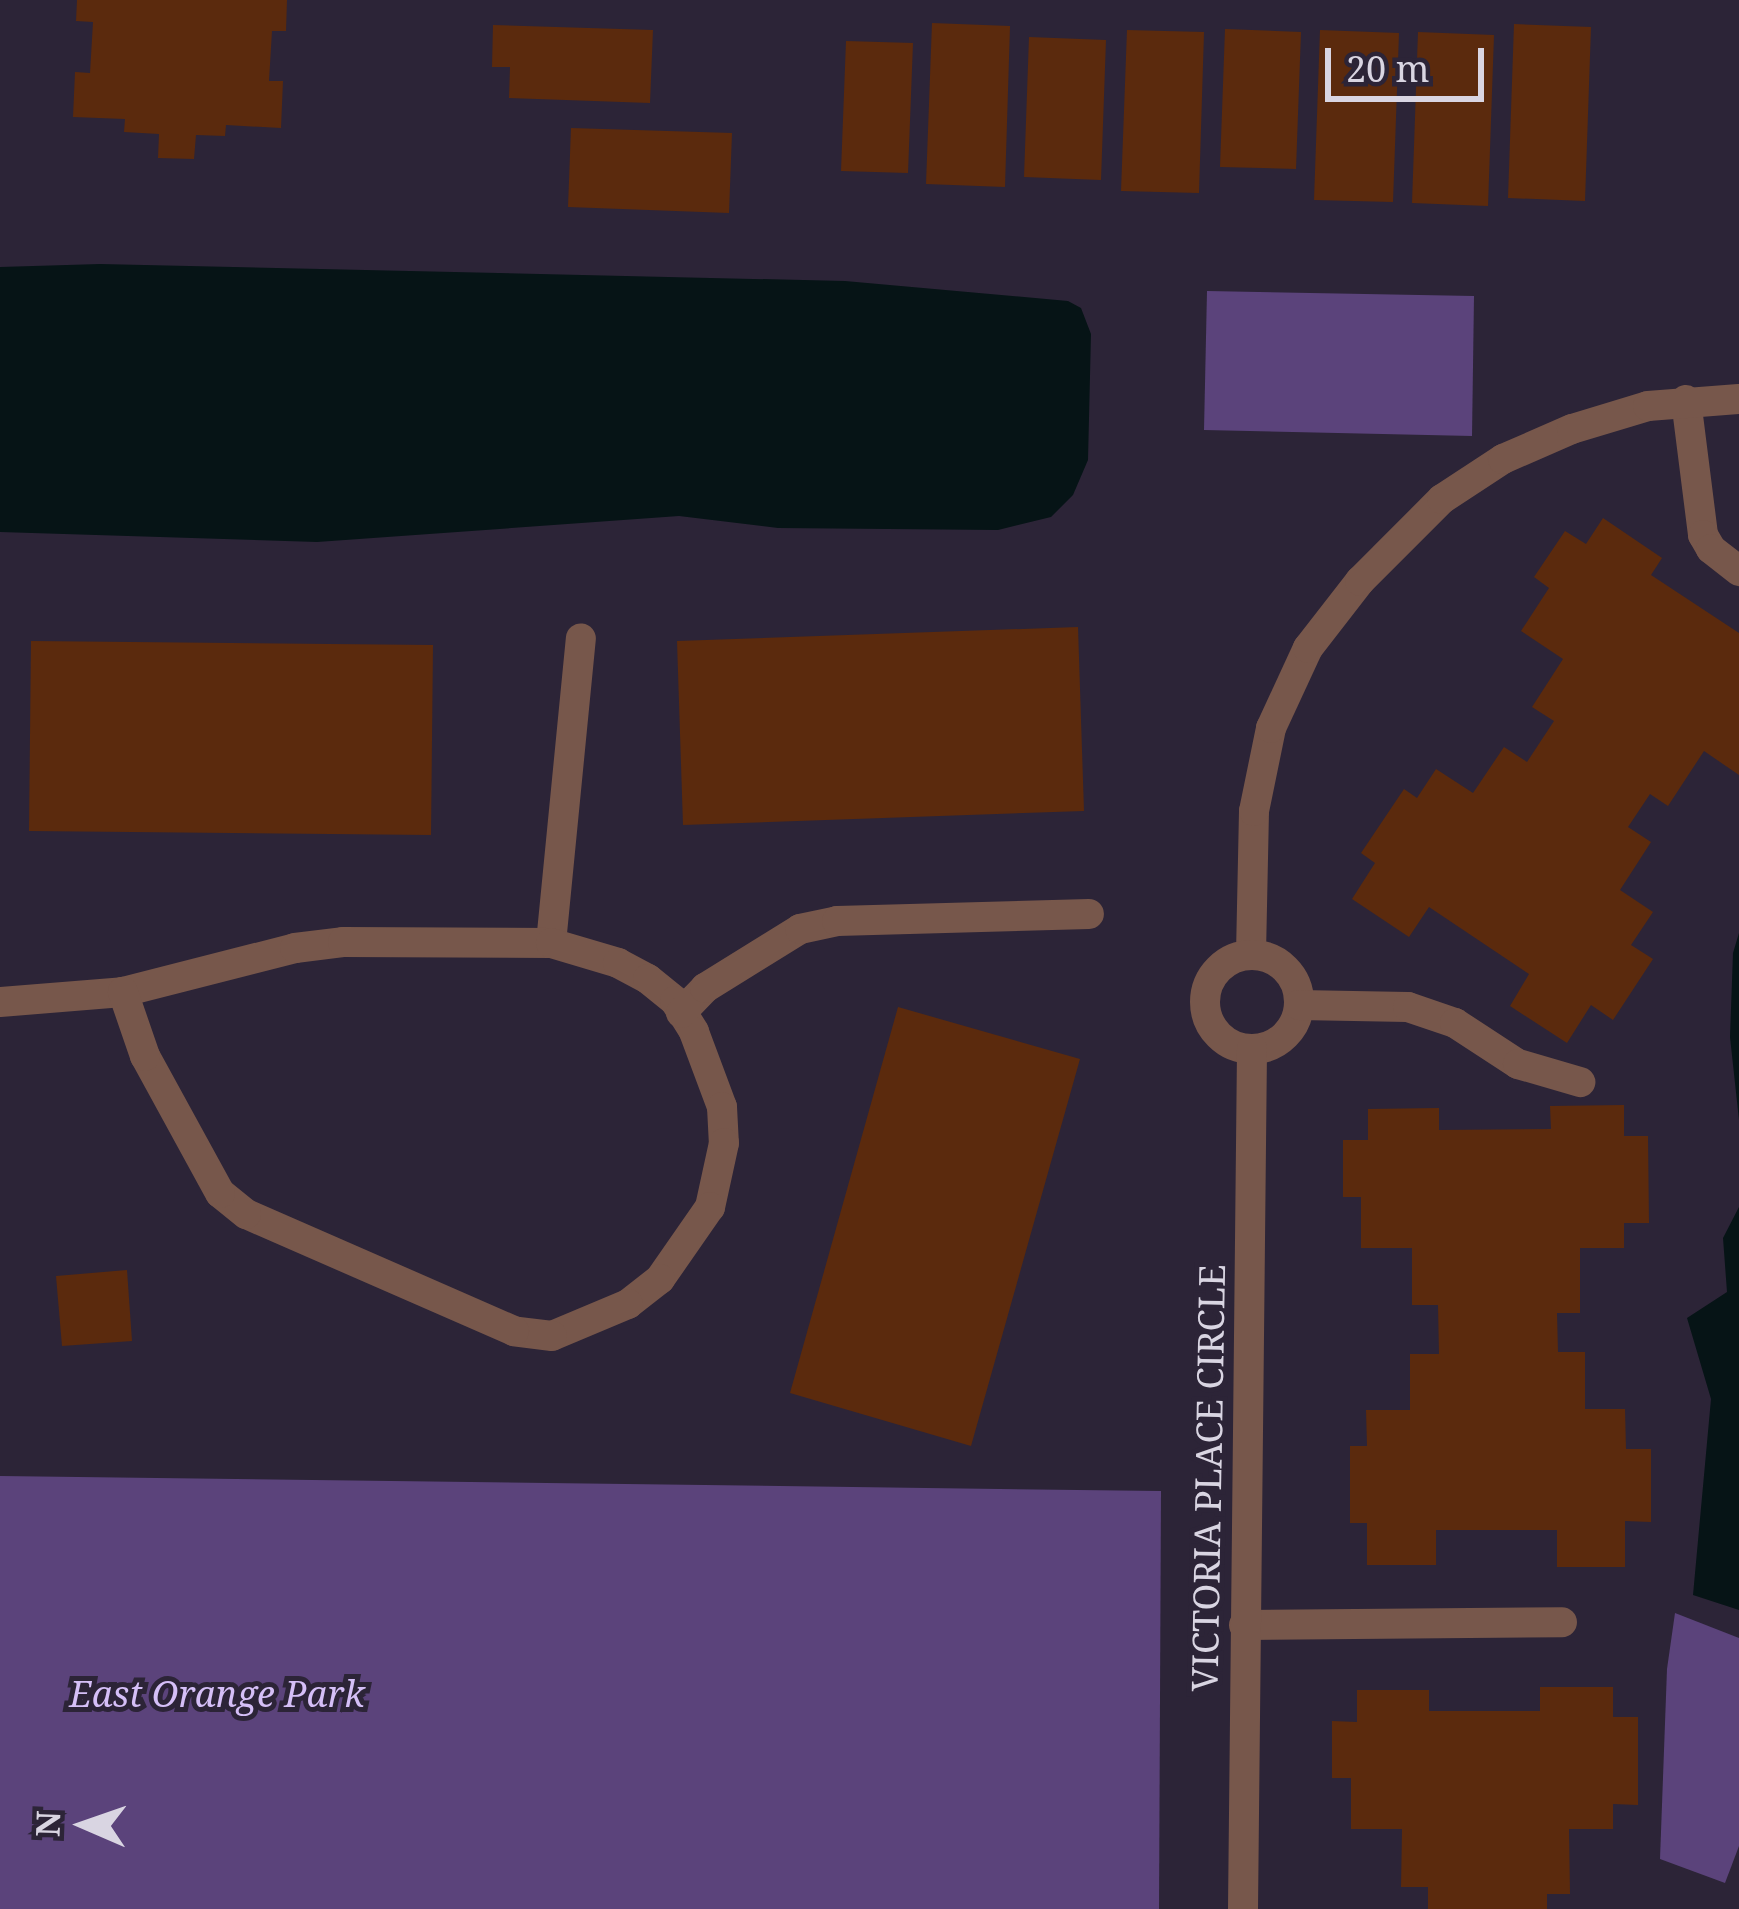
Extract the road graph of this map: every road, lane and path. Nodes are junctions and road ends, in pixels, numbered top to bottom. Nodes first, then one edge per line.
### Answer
1 (1739, 399) edge
2 (1686, 400) junction
3 (1739, 571) edge
4 (581, 638) dead end
5 (1089, 914) dead end
6 (551, 943) junction
7 (1250, 954) junction
8 (123, 992) junction
9 (0, 1002) edge
10 (1299, 1005) junction
11 (681, 1012) junction
12 (1252, 1049) junction
13 (1580, 1082) dead end
14 (1562, 1622) dead end
15 (1244, 1625) junction
16 (1243, 1909) edge

1 - 2 lane
2 - 3 lane
2 - 7 lane
4 - 6 lane
5 - 11 lane
6 - 8 lane
6 - 11 lane
7 - 10 lane
7 - 12 lane
8 - 9 lane
8 - 11 lane
10 - 12 lane
10 - 13 lane
12 - 15 lane, VICTORIA PLACE CIRCLE
14 - 15 lane
15 - 16 lane, VICTORIA PLACE CIRCLE

